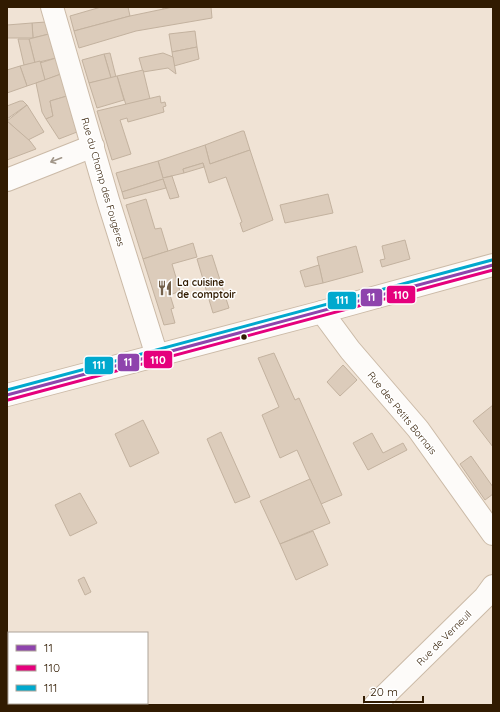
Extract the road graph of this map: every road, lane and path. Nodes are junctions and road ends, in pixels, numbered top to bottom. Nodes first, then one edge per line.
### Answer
1 (52, 7) edge
2 (93, 146) junction
3 (7, 180) edge
4 (493, 265) edge
5 (322, 312) junction
6 (157, 356) junction
7 (7, 395) edge
8 (493, 534) edge
9 (493, 586) edge
10 (375, 705) edge

1 - 2 street, Rue du Champ des Fougères
2 -> 3 street
2 - 6 street, Rue du Champ des Fougères
4 - 5 street
5 - 6 street
5 - 8 street, Rue des Petits Bornais
6 - 7 street
9 - 10 street, Rue de Verneuil

